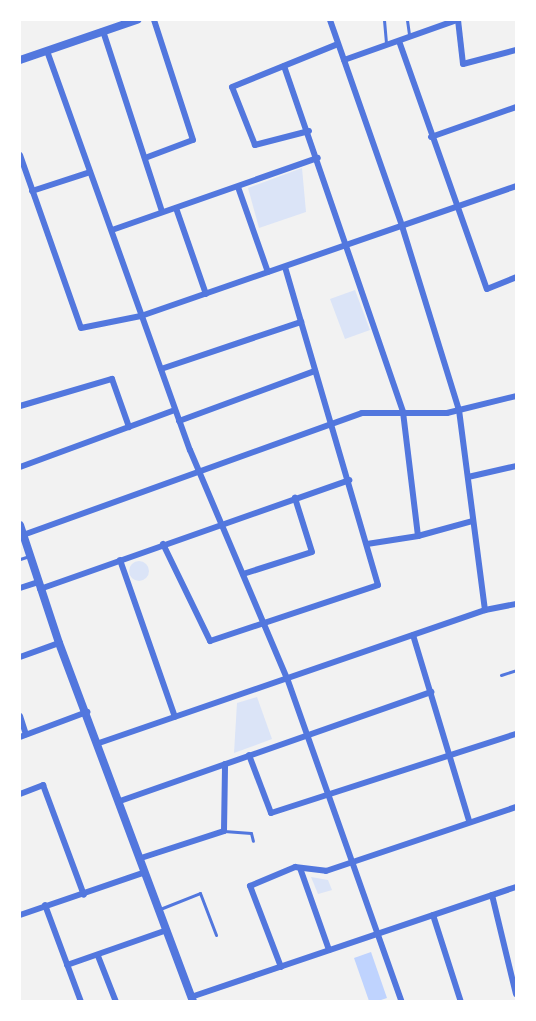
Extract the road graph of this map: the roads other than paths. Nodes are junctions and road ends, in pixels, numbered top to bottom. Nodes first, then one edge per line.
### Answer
1 (137, 20) edge
2 (154, 20) edge
3 (330, 20) edge
4 (384, 20) edge
5 (407, 20) edge
6 (458, 20) edge
7 (126, 21) edge
8 (103, 31) junction
9 (409, 37) junction
10 (399, 41) junction
11 (338, 44) junction
12 (387, 45) junction
13 (516, 50) edge
14 (47, 51) junction
15 (20, 60) edge
16 (344, 60) junction
17 (284, 66) junction
18 (516, 107) edge
19 (309, 131) junction
20 (431, 136) junction
21 (20, 155) edge
22 (145, 158) junction
23 (318, 158) junction
24 (90, 172) junction
25 (516, 186) edge
26 (238, 187) junction
27 (32, 191) junction
28 (458, 207) junction
29 (176, 208) junction
30 (162, 212) junction
31 (402, 226) junction
32 (112, 230) junction
33 (348, 245) junction
34 (285, 267) junction
35 (268, 272) junction
36 (516, 277) edge
37 (206, 294) junction
38 (141, 316) junction
39 (301, 322) junction
40 (160, 369) junction
41 (315, 370) junction
42 (516, 396) edge
43 (20, 406) edge
44 (175, 410) junction
45 (459, 410) junction
46 (403, 412) junction
47 (179, 421) junction
48 (332, 424) junction
49 (129, 427) junction
50 (516, 466) edge
51 (20, 467) edge
52 (199, 472) junction
53 (468, 477) junction
54 (349, 480) junction
55 (295, 498) junction
56 (473, 520) junction
57 (221, 523) junction
58 (20, 525) edge
59 (23, 535) junction
60 (418, 536) junction
61 (163, 544) junction
62 (367, 544) junction
63 (30, 555) junction
64 (20, 559) edge
65 (120, 560) junction
66 (243, 574) junction
67 (39, 586) junction
68 (20, 588) edge
69 (516, 604) edge
70 (484, 610) junction
71 (264, 623) junction
72 (413, 635) junction
73 (59, 643) junction
74 (20, 657) edge
75 (516, 670) edge
76 (501, 675) dead end
77 (287, 678) junction
78 (430, 692) junction
79 (88, 712) junction
80 (20, 716) edge
81 (175, 717) junction
82 (307, 734) junction
83 (516, 734) edge
84 (23, 735) edge
85 (99, 743) junction
86 (249, 755) junction
87 (450, 755) junction
88 (225, 764) junction
89 (20, 794) edge
90 (328, 794) junction
91 (120, 801) junction
92 (516, 807) edge
93 (469, 820) junction
94 (224, 831) junction
95 (253, 841) dead end
96 (141, 858) junction
97 (353, 863) junction
98 (300, 868) junction
99 (143, 873) junction
100 (516, 887) edge
101 (84, 895) junction
102 (492, 895) junction
103 (45, 905) junction
104 (159, 909) junction
105 (20, 915) edge
106 (433, 915) junction
107 (167, 930) junction
108 (378, 934) junction
109 (216, 935) dead end
110 (329, 950) junction
111 (98, 956) junction
112 (67, 965) junction
113 (281, 966) junction
114 (516, 994) edge
115 (192, 999) edge
116 (81, 1002) edge
117 (116, 1002) edge
118 (402, 1002) edge
119 (461, 1002) edge

1 - 7 street
2 - 22 street
3 - 11 street
4 - 12 lane
5 - 9 lane
6 - 9 street
6 - 13 street
7 - 8 street
8 - 14 street
8 - 22 street
9 - 10 street
10 - 12 street
10 - 20 street
11 - 16 street
11 - 17 street
12 - 16 street
14 - 15 street
14 - 24 street
16 - 31 street
17 - 19 street
17 - 19 street
18 - 20 street
19 - 23 street
20 - 28 street
21 - 27 street
22 - 30 street
23 - 26 street
23 - 33 street
24 - 27 street
24 - 32 street
25 - 28 street
26 - 29 street
26 - 35 street
27 - 38 street
28 - 31 street
28 - 36 street
29 - 30 street
29 - 37 street
30 - 32 street
31 - 33 street
31 - 45 street
32 - 38 street
33 - 34 street
33 - 46 street
34 - 35 street
34 - 39 street
35 - 37 street
37 - 38 street
38 - 40 street
39 - 40 street
39 - 41 street
40 - 44 street
41 - 47 street
41 - 48 street
42 - 45 street
43 - 49 street
44 - 47 street
44 - 49 street
45 - 46 street
45 - 53 street
46 - 48 street
46 - 60 street
47 - 52 street
48 - 52 street
48 - 54 street
49 - 51 street
50 - 53 street
52 - 57 street
52 - 59 street
53 - 56 street
54 - 55 street
54 - 62 street
55 - 57 street
55 - 66 street
56 - 60 street
56 - 70 street
57 - 61 street
57 - 66 street
58 - 59 street
59 - 63 street
60 - 62 street
61 - 65 street
61 - 71 street
62 - 71 street
63 - 64 lane
63 - 67 street
65 - 67 street
65 - 81 street
66 - 71 street
67 - 68 street
67 - 73 street
69 - 70 street
70 - 72 street
71 - 77 street
72 - 77 street
72 - 78 street
73 - 74 street
73 - 79 street
75 - 76 lane
77 - 81 street
77 - 82 street
78 - 82 street
78 - 87 street
79 - 84 street
79 - 85 street
80 - 84 street
81 - 85 street
82 - 86 street
82 - 90 street
83 - 87 street
85 - 91 street
86 - 88 street
86 - 90 street
87 - 90 street
87 - 93 street
88 - 91 street
88 - 94 street
89 - 101 street
90 - 97 street
91 - 96 street
92 - 93 street
93 - 97 street
94 - 95 lane
94 - 96 street
96 - 99 street
97 - 98 street
97 - 108 street
98 - 110 street
98 - 113 street
99 - 101 street
99 - 104 street
100 - 102 street
101 - 103 street
102 - 106 street
102 - 114 street
103 - 105 street
103 - 112 street
104 - 107 street
104 - 109 lane
106 - 108 street
106 - 119 street
107 - 111 street
107 - 115 street
108 - 110 street
108 - 118 street
110 - 113 street
111 - 112 street
111 - 117 street
112 - 116 street
113 - 115 street

